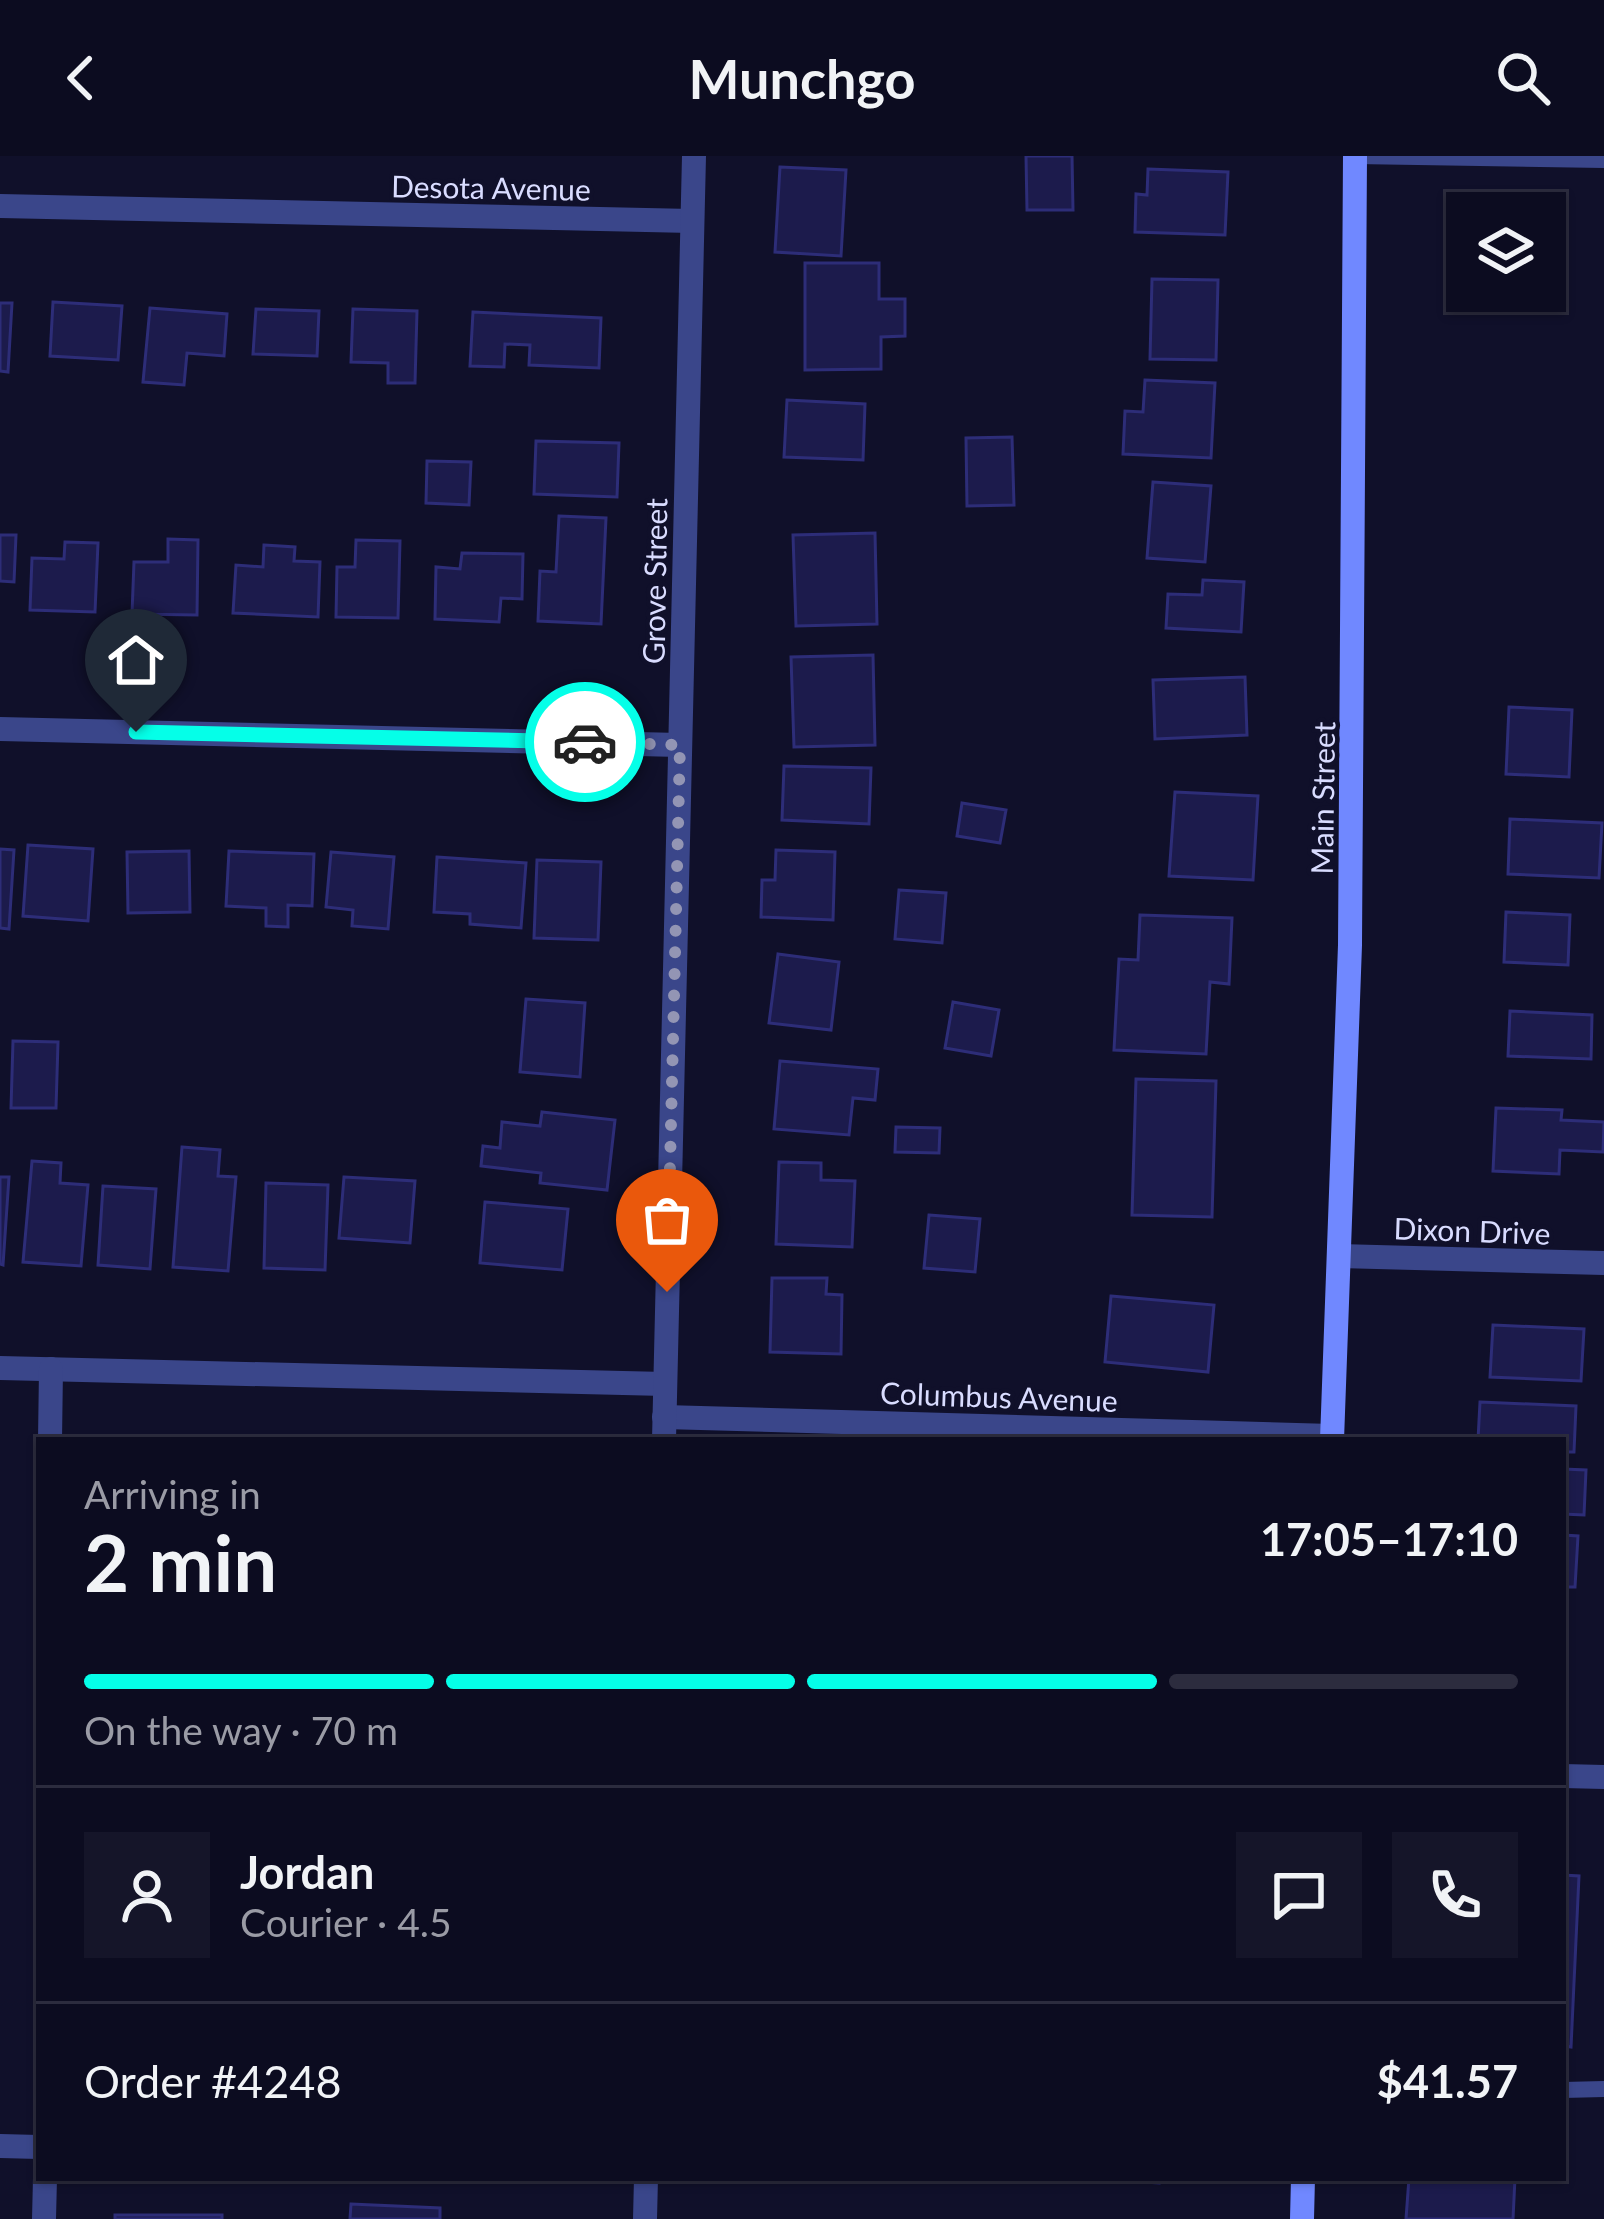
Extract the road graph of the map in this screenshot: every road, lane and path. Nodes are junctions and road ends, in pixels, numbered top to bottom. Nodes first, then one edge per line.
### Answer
1 (694, 156) edge
2 (1355, 156) edge
3 (1604, 160) edge
4 (0, 206) edge
5 (692, 221) junction
6 (0, 729) edge
7 (680, 745) junction
8 (1339, 1256) junction
9 (1604, 1263) edge
10 (0, 1368) edge
11 (51, 1369) junction
12 (665, 1384) junction
13 (664, 1428) edge
14 (50, 1437) edge
15 (1265, 1437) edge
16 (1332, 1437) edge
17 (1566, 1776) edge
18 (1604, 1777) edge
19 (1604, 2089) edge
20 (1566, 2090) edge
21 (0, 2146) edge
22 (36, 2147) edge
23 (45, 2181) edge
24 (646, 2181) edge
25 (1304, 2181) edge
26 (44, 2219) edge
27 (645, 2219) edge
28 (1302, 2219) edge

1 - 5 street, Grove Street
2 - 3 lane
2 - 8 main road, Main Street
4 - 5 street, Desota Avenue
5 - 7 street, Grove Street
6 - 7 street
7 - 12 street, Grove Street
8 - 9 street, Dixon Drive
8 - 16 main road, Main Street
10 - 11 street
11 - 12 street
11 - 14 street
12 - 13 street, Grove Street
13 - 15 street, Columbus Avenue
17 - 18 street
19 - 20 lane
21 - 22 street
23 - 26 street
24 - 27 street
25 - 28 main road

